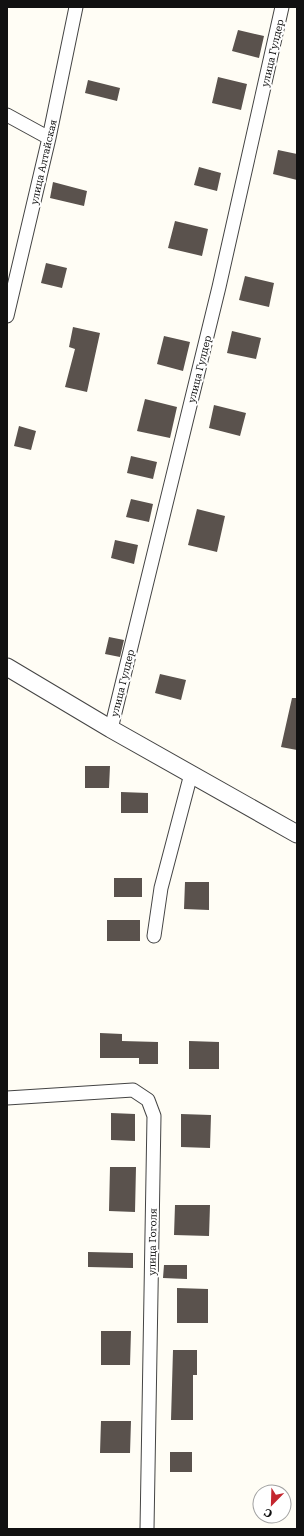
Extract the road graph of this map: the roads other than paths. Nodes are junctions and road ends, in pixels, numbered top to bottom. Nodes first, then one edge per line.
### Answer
1 (76, 7) edge
2 (282, 7) edge
3 (7, 115) edge
4 (49, 138) junction
5 (7, 316) edge
6 (7, 667) edge
7 (111, 729) junction
8 (191, 774) junction
9 (297, 834) edge
10 (154, 936) dead end
11 (7, 1098) edge
12 (147, 1529) edge

1 - 4 street, улица Алтайская
2 - 7 street, улица Гулдер
3 - 4 street
4 - 5 street, улица Алтайская
6 - 7 street
7 - 8 street
8 - 9 street
8 - 10 street
11 - 12 street, улица Гоголя

